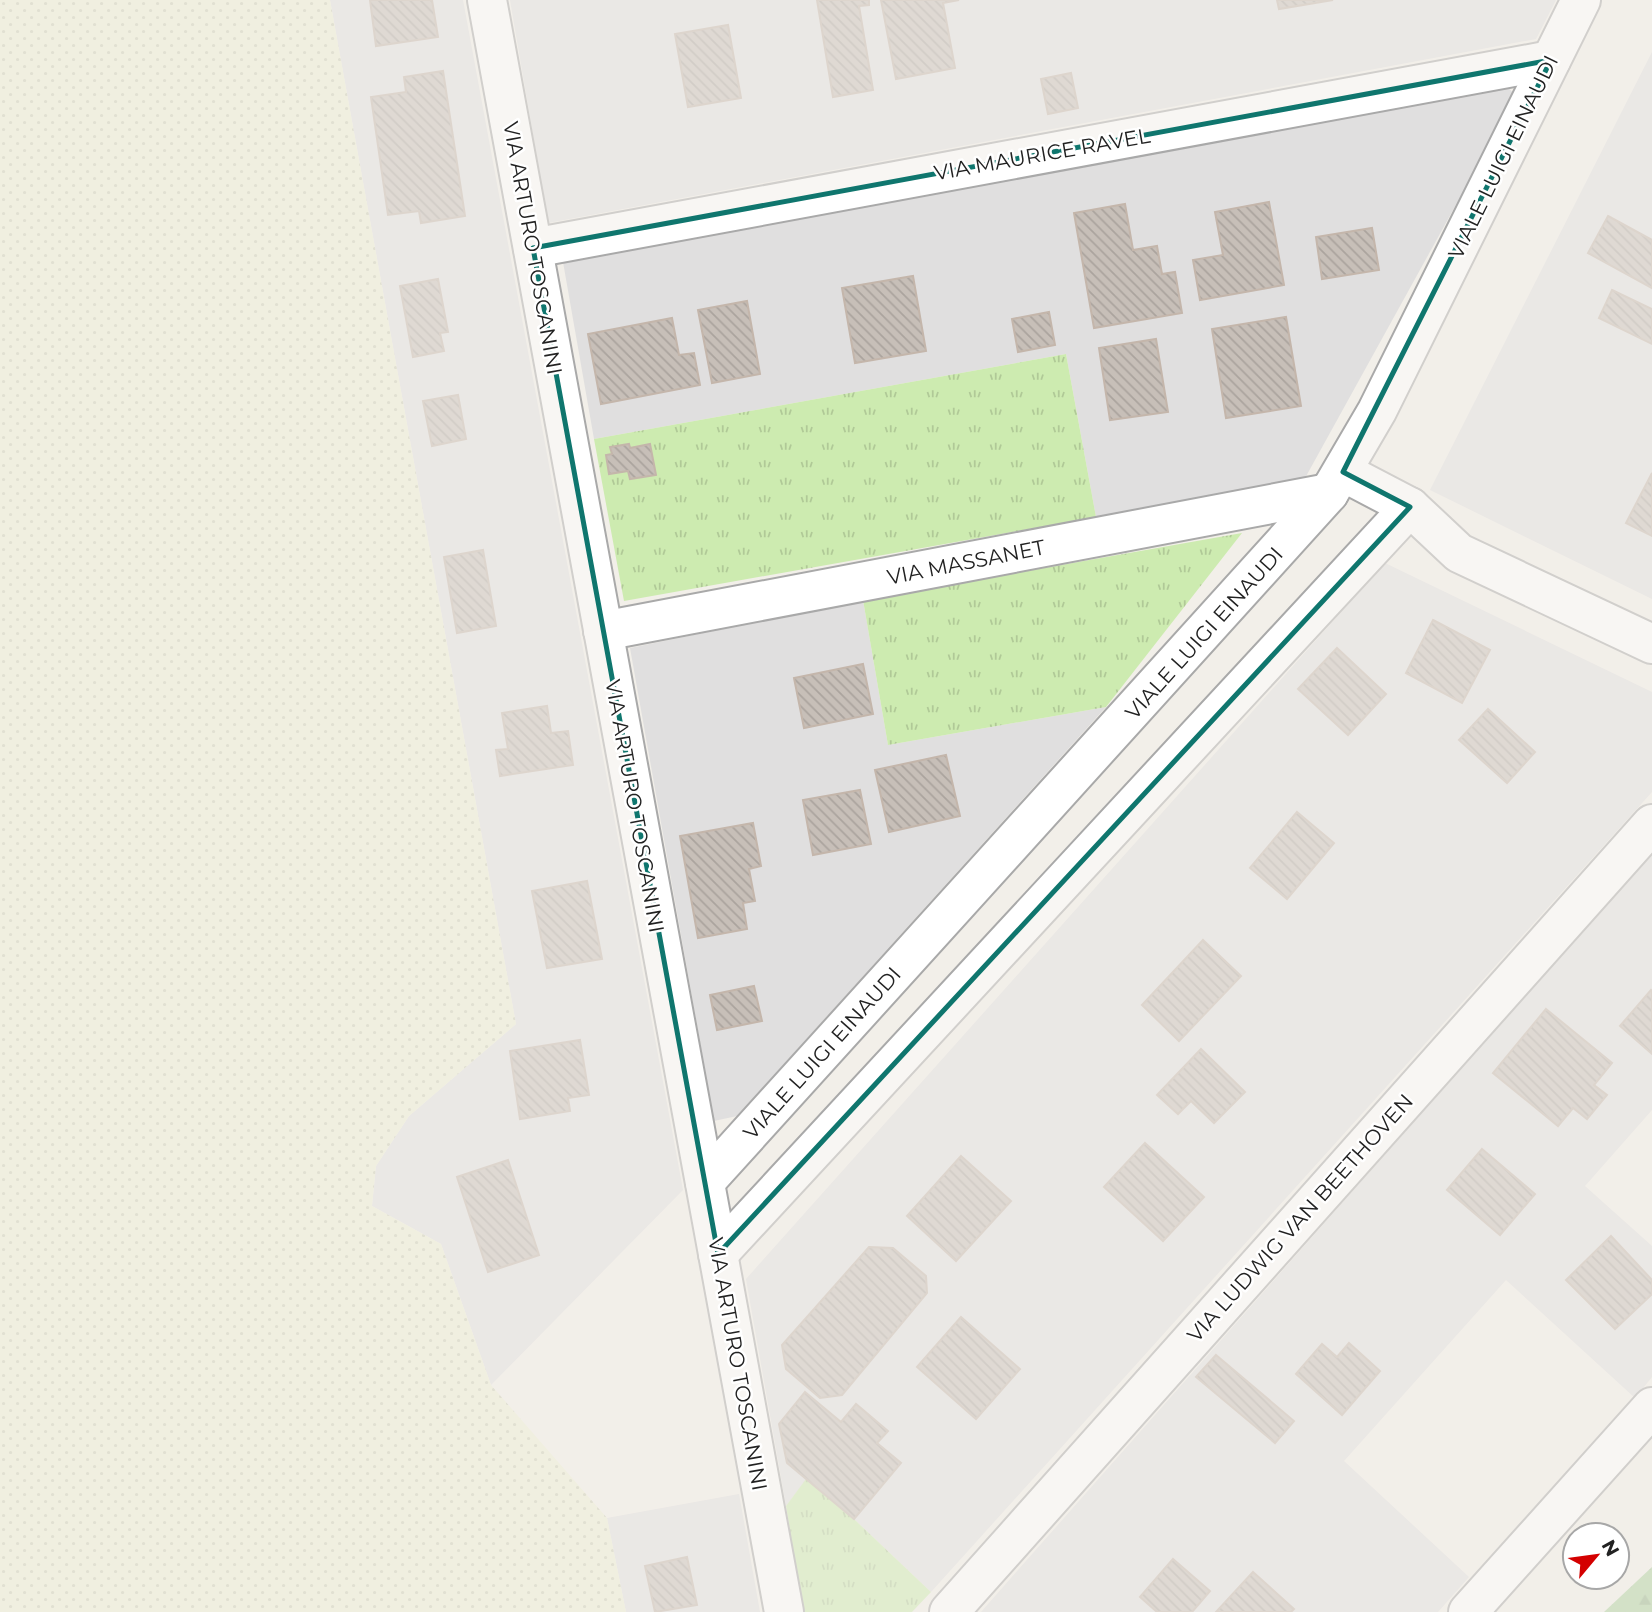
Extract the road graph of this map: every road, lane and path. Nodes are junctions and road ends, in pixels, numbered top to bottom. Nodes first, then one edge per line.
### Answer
1 (487, 0) edge
2 (1581, 0) edge
3 (1551, 60) junction
4 (533, 248) junction
5 (1336, 483) junction
6 (1410, 507) junction
7 (603, 631) junction
8 (1652, 644) edge
9 (1652, 824) edge
10 (705, 1182) junction
11 (718, 1254) junction
12 (1652, 1407) edge
13 (784, 1612) edge
14 (949, 1612) edge
15 (1468, 1612) edge

1 - 4 street, VIA ARTURO TOSCANINI
2 - 3 street, VIALE LUIGI EINAUDI
3 - 4 street, VIA MAURICE RAVEL
3 - 5 street, VIALE LUIGI EINAUDI
4 - 7 street, VIA ARTURO TOSCANINI
5 - 6 street
5 - 7 street, VIA MASSANET
5 - 10 street, VIALE LUIGI EINAUDI
6 - 8 street
6 - 11 street
7 - 10 street, VIA ARTURO TOSCANINI
9 - 14 street, VIA LUDWIG VAN BEETHOVEN
10 - 11 street, VIA ARTURO TOSCANINI
11 - 13 street, VIA ARTURO TOSCANINI
12 - 15 street

